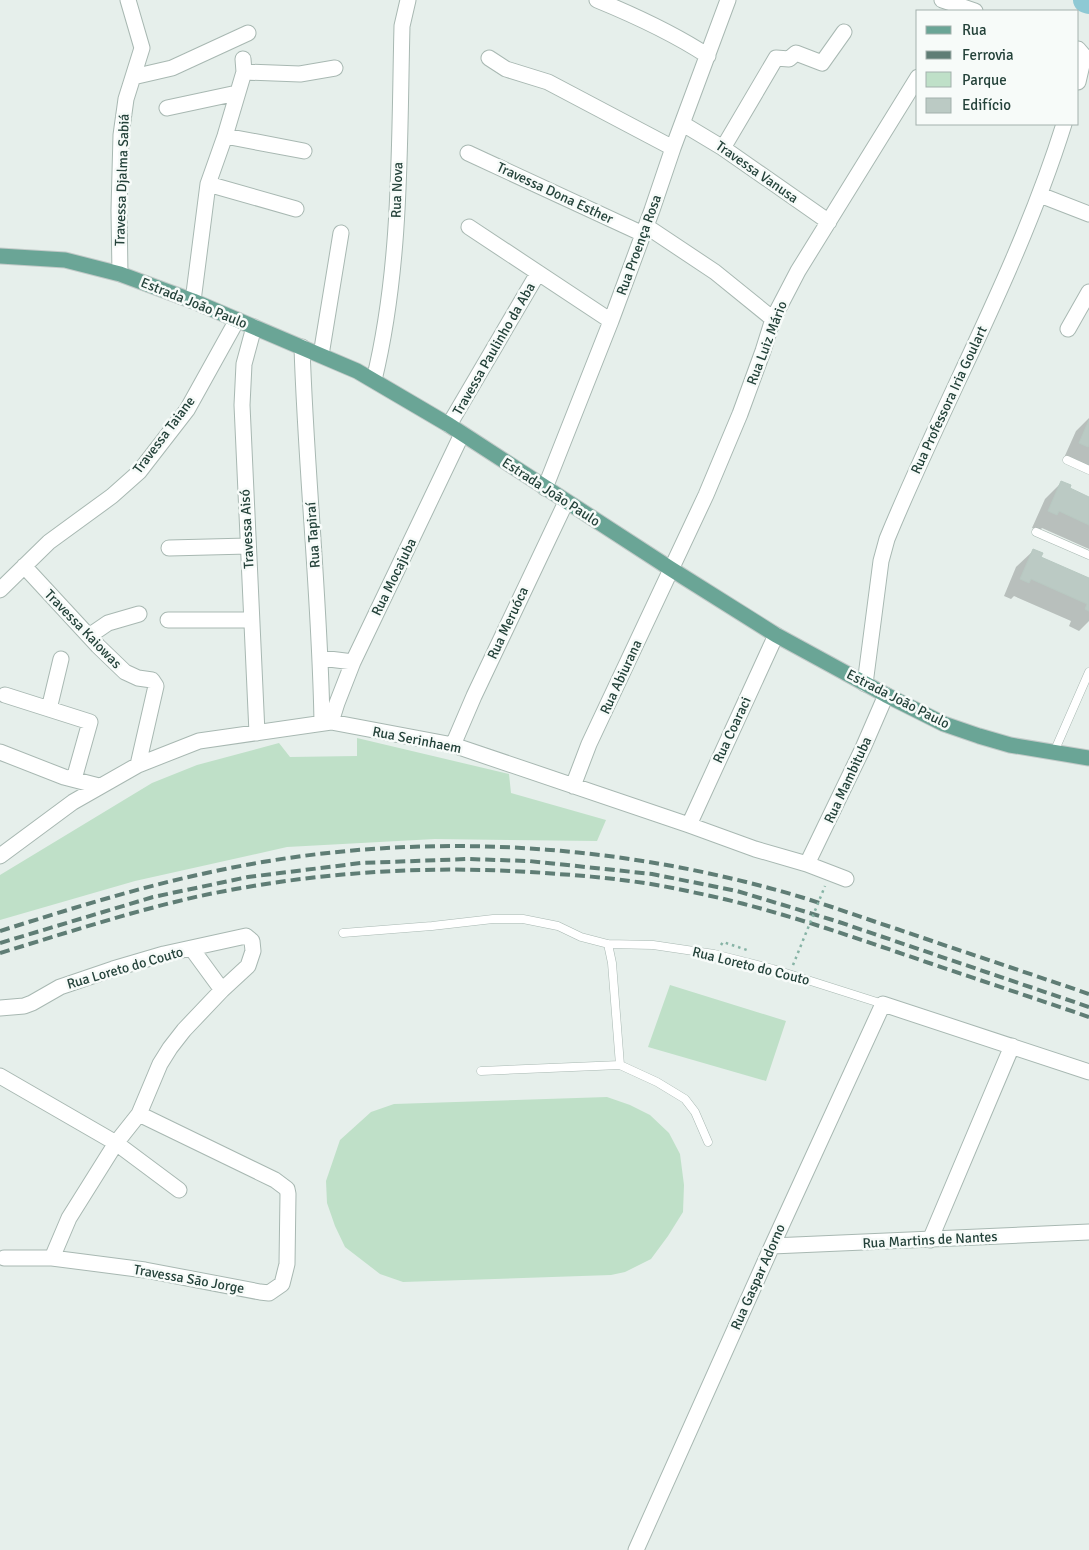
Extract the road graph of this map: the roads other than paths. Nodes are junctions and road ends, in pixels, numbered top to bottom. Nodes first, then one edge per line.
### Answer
1 (128, 0) edge
2 (408, 0) edge
3 (597, 0) edge
4 (728, 0) edge
5 (942, 0) edge
6 (956, 8) edge
7 (969, 10) edge
8 (844, 32) dead end
9 (248, 33) dead end
10 (1079, 50) edge
11 (708, 56) junction
12 (489, 58) dead end
13 (335, 68) dead end
14 (133, 77) junction
15 (1079, 78) edge
16 (916, 80) edge
17 (237, 93) junction
18 (167, 108) dead end
19 (683, 124) junction
20 (1064, 125) edge
21 (225, 136) junction
22 (673, 148) junction
23 (723, 148) junction
24 (304, 151) dead end
25 (468, 153) dead end
26 (208, 184) junction
27 (1040, 195) junction
28 (296, 209) dead end
29 (1089, 214) edge
30 (828, 222) junction
31 (469, 227) dead end
32 (645, 230) junction
33 (340, 233) dead end
34 (0, 256) edge
35 (538, 273) junction
36 (120, 274) junction
37 (1089, 292) edge
38 (193, 301) junction
39 (773, 319) junction
40 (238, 320) junction
41 (611, 321) junction
42 (254, 327) junction
43 (1068, 329) dead end
44 (302, 347) junction
45 (321, 355) junction
46 (374, 380) junction
47 (449, 425) junction
48 (462, 434) junction
49 (1067, 460) dead end
50 (1089, 470) edge
51 (545, 488) junction
52 (566, 502) junction
53 (1036, 532) dead end
54 (248, 546) junction
55 (169, 548) dead end
56 (1089, 555) edge
57 (24, 566) junction
58 (671, 569) junction
59 (0, 590) edge
60 (139, 614) dead end
61 (168, 620) dead end
62 (252, 620) junction
63 (776, 635) junction
64 (89, 636) junction
65 (321, 658) junction
66 (61, 659) dead end
67 (353, 662) junction
68 (1089, 672) edge
69 (865, 684) junction
70 (5, 695) dead end
71 (886, 695) junction
72 (49, 709) junction
73 (327, 723) junction
74 (257, 733) junction
75 (453, 745) junction
76 (0, 752) edge
77 (1054, 752) junction
78 (1089, 758) edge
79 (138, 765) junction
80 (74, 779) junction
81 (99, 786) junction
82 (573, 786) junction
83 (689, 825) junction
84 (0, 856) edge
85 (807, 864) junction
86 (846, 879) dead end
87 (344, 933) dead end
88 (608, 944) junction
89 (192, 949) junction
90 (222, 990) junction
91 (883, 1004) junction
92 (0, 1008) edge
93 (1012, 1046) junction
94 (620, 1065) junction
95 (481, 1071) dead end
96 (1089, 1072) edge
97 (0, 1076) edge
98 (139, 1114) junction
99 (708, 1142) dead end
100 (116, 1143) junction
101 (179, 1190) dead end
102 (1089, 1232) edge
103 (930, 1240) junction
104 (772, 1246) junction
105 (4, 1258) dead end
106 (52, 1258) junction
107 (636, 1550) edge

1 - 14 street, Travessa Djalma Sabiá
2 - 46 street, Rua Nova
3 - 11 street
4 - 11 street, Rua Proença Rosa
5 - 6 street
6 - 7 street
8 - 23 street
9 - 14 street
10 - 15 street
11 - 19 street, Rua Proença Rosa
12 - 22 street
13 - 17 street
14 - 36 street, Travessa Djalma Sabiá
16 - 30 street, Rua Luiz Mário
17 - 18 street
17 - 21 street
19 - 22 street, Rua Proença Rosa
19 - 23 street, Travessa Vanusa
20 - 27 street, Rua Professora Iria Goulart
21 - 24 street
21 - 26 street
22 - 32 street, Rua Proença Rosa
23 - 30 street, Travessa Vanusa
25 - 32 street, Travessa Dona Esther
26 - 28 street
26 - 38 street
27 - 29 street
27 - 69 street, Rua Professora Iria Goulart
30 - 39 street, Rua Luiz Mário
31 - 35 street
32 - 39 street, Travessa Dona Esther
32 - 41 street, Rua Proença Rosa
33 - 45 street
34 - 36 main road, Estrada João Paulo
35 - 41 street
35 - 47 street, Travessa Paulinho da Aba
36 - 38 main road, Estrada João Paulo
37 - 43 street
38 - 40 main road, Estrada João Paulo
39 - 58 street, Rua Luiz Mário
40 - 42 main road, Estrada João Paulo
40 - 57 street, Travessa Taiane
41 - 51 street, Rua Proença Rosa
42 - 44 main road, Estrada João Paulo
42 - 54 street, Travessa Aisó
44 - 45 main road, Estrada João Paulo
44 - 65 street, Rua Tapiraí
45 - 46 main road, Estrada João Paulo
46 - 47 main road, Estrada João Paulo
47 - 48 main road, Estrada João Paulo
48 - 51 main road, Estrada João Paulo
48 - 67 street, Rua Mocajuba
49 - 50 lane
51 - 52 main road, Estrada João Paulo
52 - 58 main road, Estrada João Paulo
52 - 75 street, Rua Meruóca
53 - 56 lane
54 - 55 street
54 - 62 street, Travessa Aisó
57 - 59 street, Travessa Taiane
57 - 64 street, Travessa Kaiowas
58 - 63 main road, Estrada João Paulo
58 - 82 street, Rua Abiurana
60 - 64 street
61 - 62 street
62 - 74 street, Travessa Aisó
63 - 69 main road, Estrada João Paulo
63 - 83 street, Rua Coaraci
64 - 79 street, Travessa Kaiowas
65 - 67 street
65 - 73 street, Rua Tapiraí
66 - 72 street
67 - 73 street, Rua Mocajuba
68 - 77 lane
69 - 71 main road, Estrada João Paulo
70 - 72 street
71 - 77 main road, Estrada João Paulo
71 - 85 street, Rua Mambituba
72 - 80 street
73 - 74 street, Rua Serinhaem
73 - 75 street, Rua Serinhaem
74 - 79 street, Rua Serinhaem
75 - 82 street, Rua Serinhaem
76 - 80 street
77 - 78 main road, Estrada João Paulo
79 - 81 street, Rua Serinhaem
80 - 81 street
81 - 84 street, Rua Serinhaem
82 - 83 street, Rua Serinhaem
83 - 85 street, Rua Serinhaem
85 - 86 street, Rua Serinhaem
87 - 88 lane, Rua Loreto do Couto
88 - 91 lane, Rua Loreto do Couto
88 - 94 lane
89 - 90 street
89 - 90 street, Rua Loreto do Couto
89 - 92 street, Rua Loreto do Couto
90 - 98 street
91 - 93 street, Rua Loreto do Couto
91 - 104 street, Rua Gaspar Adorno
93 - 96 street, Rua Loreto do Couto
93 - 103 street
94 - 95 lane
94 - 99 lane
97 - 100 street
98 - 100 street
98 - 106 street, Travessa Sāo Jorge
100 - 101 street
100 - 106 street
102 - 103 street, Rua Martins de Nantes
103 - 104 street, Rua Martins de Nantes
104 - 107 street, Rua Gaspar Adorno
105 - 106 street, Travessa Sāo Jorge

